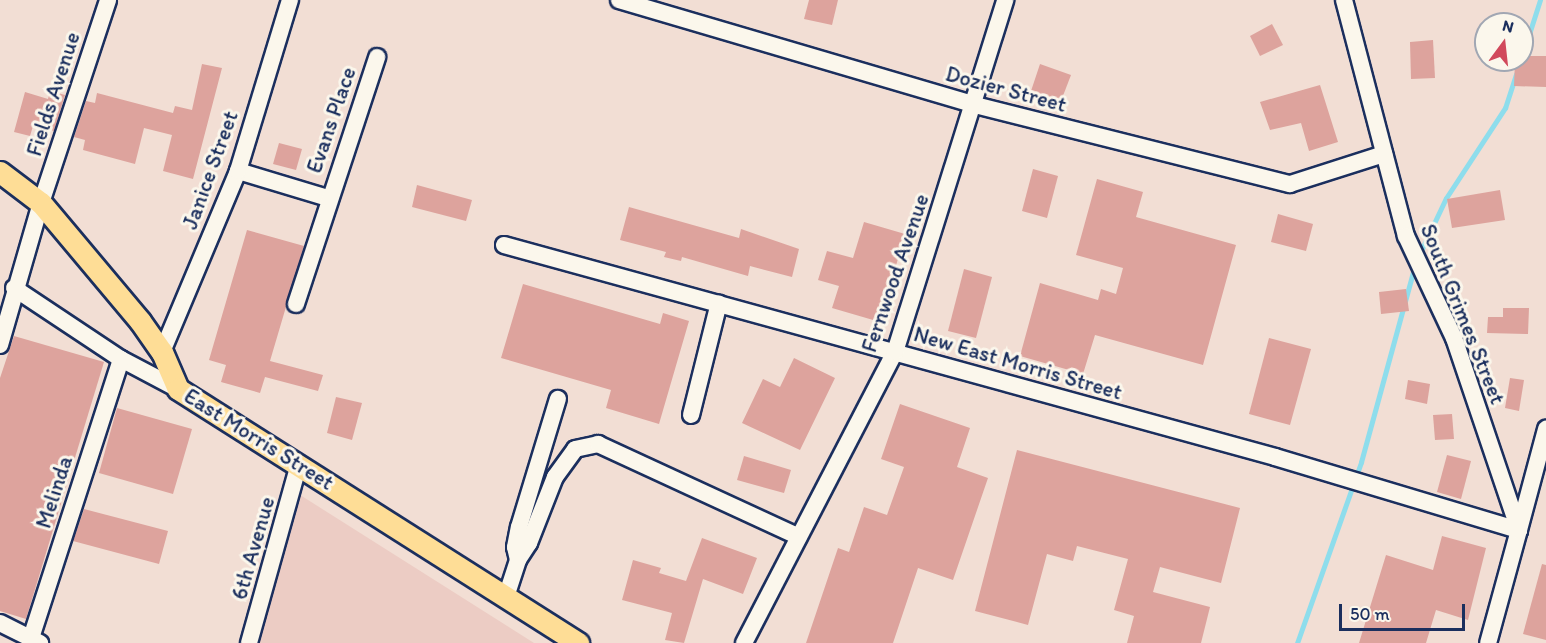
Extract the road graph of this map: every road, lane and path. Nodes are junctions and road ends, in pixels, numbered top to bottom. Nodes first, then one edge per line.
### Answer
1 (108, 0) edge
2 (290, 0) edge
3 (1005, 0) edge
4 (1344, 0) edge
5 (624, 1) edge
6 (377, 57) dead end
7 (975, 105) junction
8 (1384, 154) junction
9 (0, 171) edge
10 (238, 171) junction
11 (328, 198) junction
12 (41, 203) junction
13 (504, 245) dead end
14 (14, 288) junction
15 (719, 303) junction
16 (296, 304) dead end
17 (0, 345) edge
18 (162, 352) junction
19 (895, 352) junction
20 (121, 359) junction
21 (178, 389) junction
22 (558, 399) dead end
23 (691, 415) dead end
24 (1546, 429) edge
25 (299, 464) junction
26 (1519, 530) junction
27 (799, 537) junction
28 (518, 560) junction
29 (506, 597) junction
30 (0, 623) edge
31 (36, 640) edge
32 (249, 643) edge
33 (578, 643) edge
34 (744, 643) edge
35 (1488, 643) edge

1 - 12 street, Fields Avenue
2 - 10 street, Janice Street
3 - 7 street, Fernwood Avenue
4 - 8 street, South Grimes Street
5 - 7 street, Dozier Street
6 - 11 street, Evans Place
7 - 8 street, Dozier Street
7 - 19 street, Fernwood Avenue
8 - 26 street, South Grimes Street
9 - 12 main road, East Morris Street
10 - 11 street, Evans Place
10 - 18 street, Janice Street
11 - 16 street, Evans Place
12 - 14 street, Fields Avenue
12 - 18 main road, East Morris Street
13 - 15 street, New East Morris Street
14 - 17 street, Fields Avenue
14 - 20 street
15 - 19 street, New East Morris Street
15 - 23 street
18 - 21 main road, East Morris Street
19 - 26 street, New East Morris Street
19 - 27 street, Fernwood Avenue
20 - 21 street
20 - 31 street, Melinda
21 - 25 main road, East Morris Street
22 - 28 street
24 - 26 street
25 - 29 main road, East Morris Street
25 - 32 street, 6th Avenue
26 - 35 street
27 - 28 street
27 - 34 street, Fernwood Avenue
28 - 29 street
29 - 33 main road, East Morris Street
30 - 31 street

